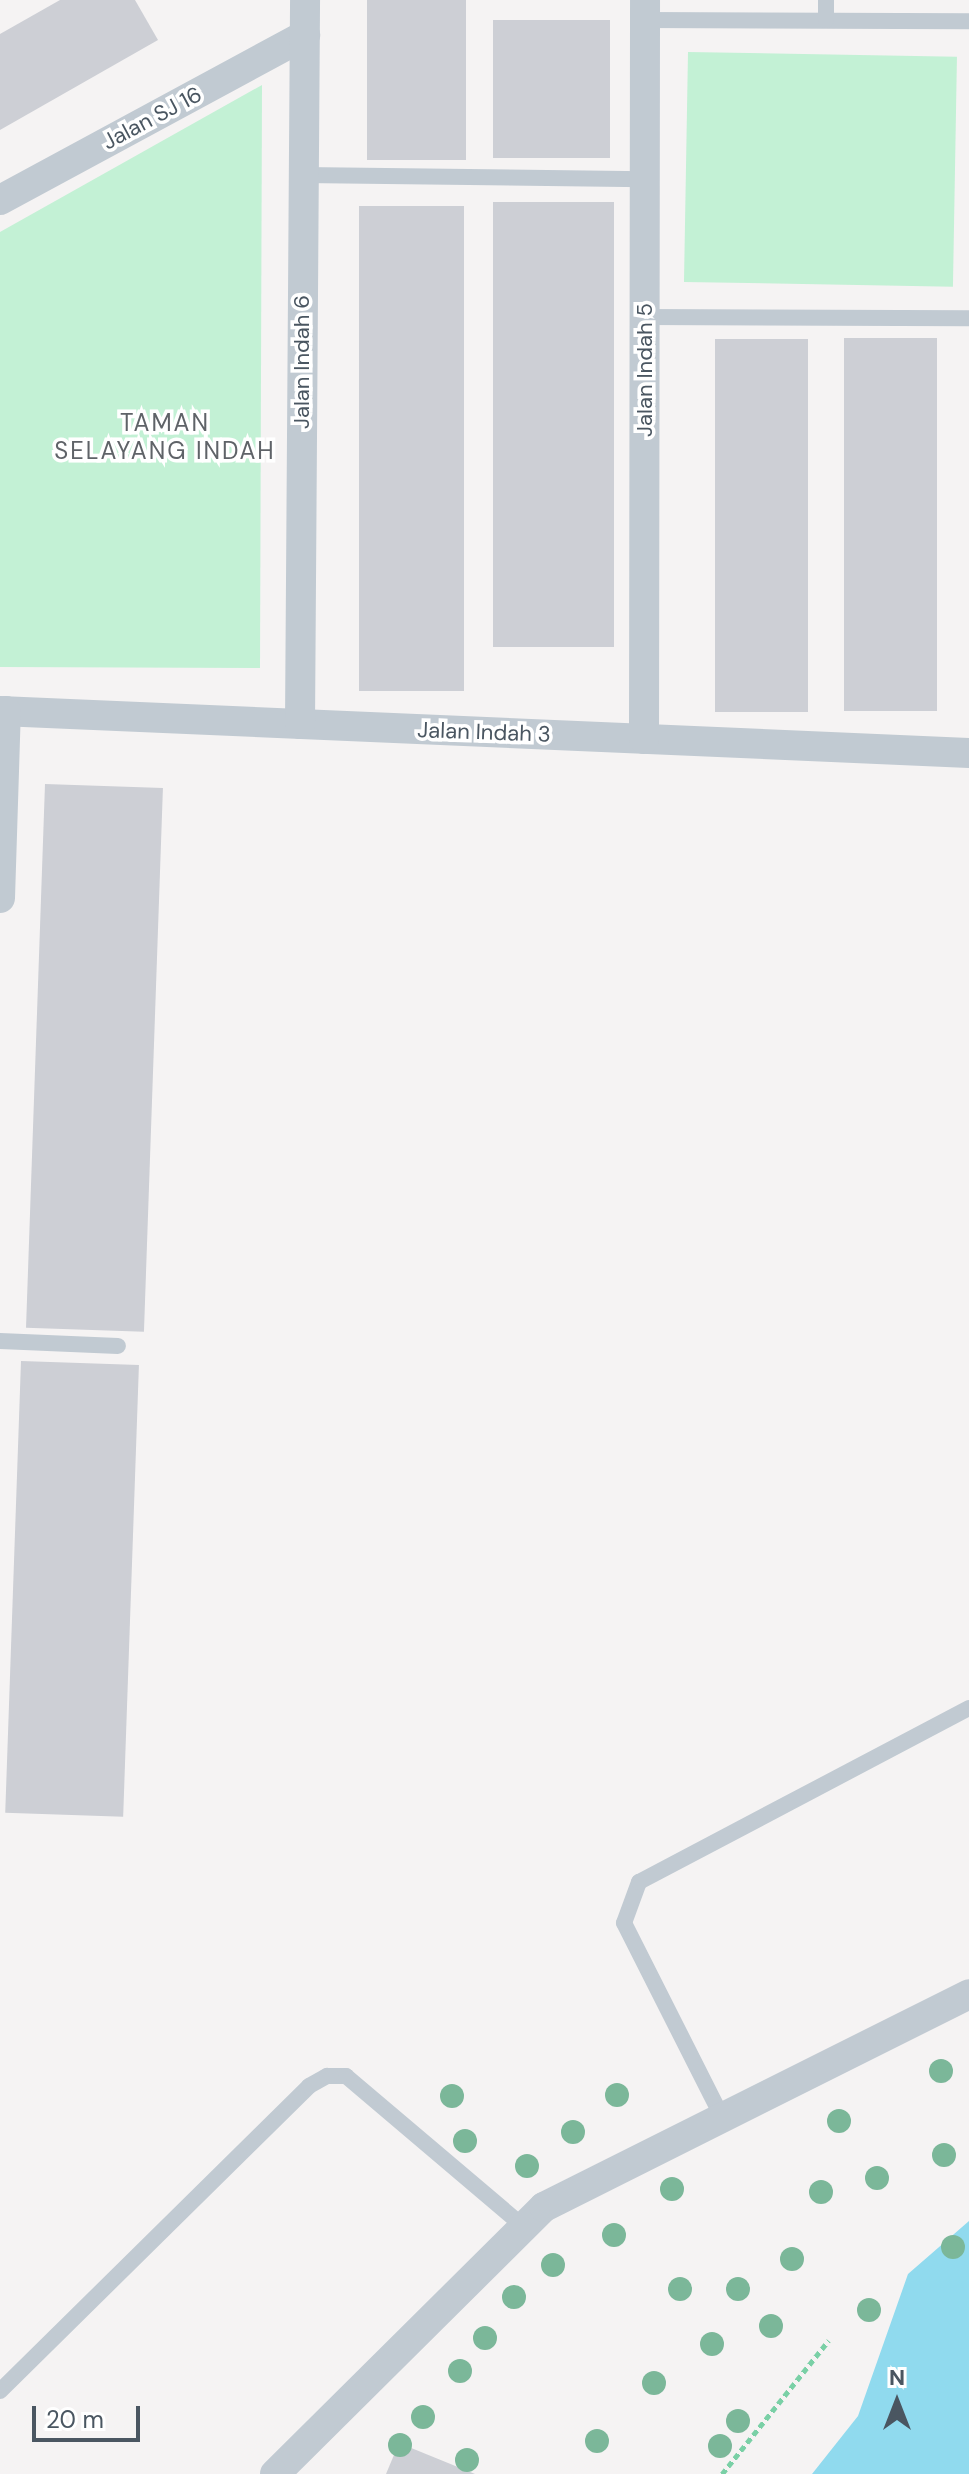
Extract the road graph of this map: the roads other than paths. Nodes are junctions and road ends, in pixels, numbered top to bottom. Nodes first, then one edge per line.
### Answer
1 (305, 0) edge
2 (826, 0) edge
3 (645, 10) edge
4 (826, 20) junction
5 (969, 21) edge
6 (305, 35) junction
7 (303, 175) junction
8 (645, 179) junction
9 (0, 200) edge
10 (645, 317) junction
11 (969, 318) edge
12 (3, 711) edge
13 (300, 724) junction
14 (644, 739) junction
15 (969, 753) edge
16 (0, 898) edge
17 (0, 1341) edge
18 (118, 1346) dead end
19 (969, 1708) edge
20 (969, 1994) edge
21 (720, 2113) junction
22 (523, 2226) junction
23 (0, 2391) edge
24 (275, 2474) edge

1 - 6 street, Jalan Indah 6
2 - 4 lane
3 - 4 lane
3 - 8 street, Jalan Indah 5
4 - 5 lane
6 - 7 street, Jalan Indah 6
6 - 9 street, Jalan SJ 16
7 - 8 lane
7 - 13 street, Jalan Indah 6
8 - 10 street, Jalan Indah 5
10 - 11 lane
10 - 14 street, Jalan Indah 5
12 - 13 street, Jalan Indah 3
12 - 16 street
13 - 14 street, Jalan Indah 3
14 - 15 street, Jalan Indah 3
17 - 18 lane
19 - 21 lane
20 - 21 street
21 - 22 street
22 - 23 lane
22 - 24 street

